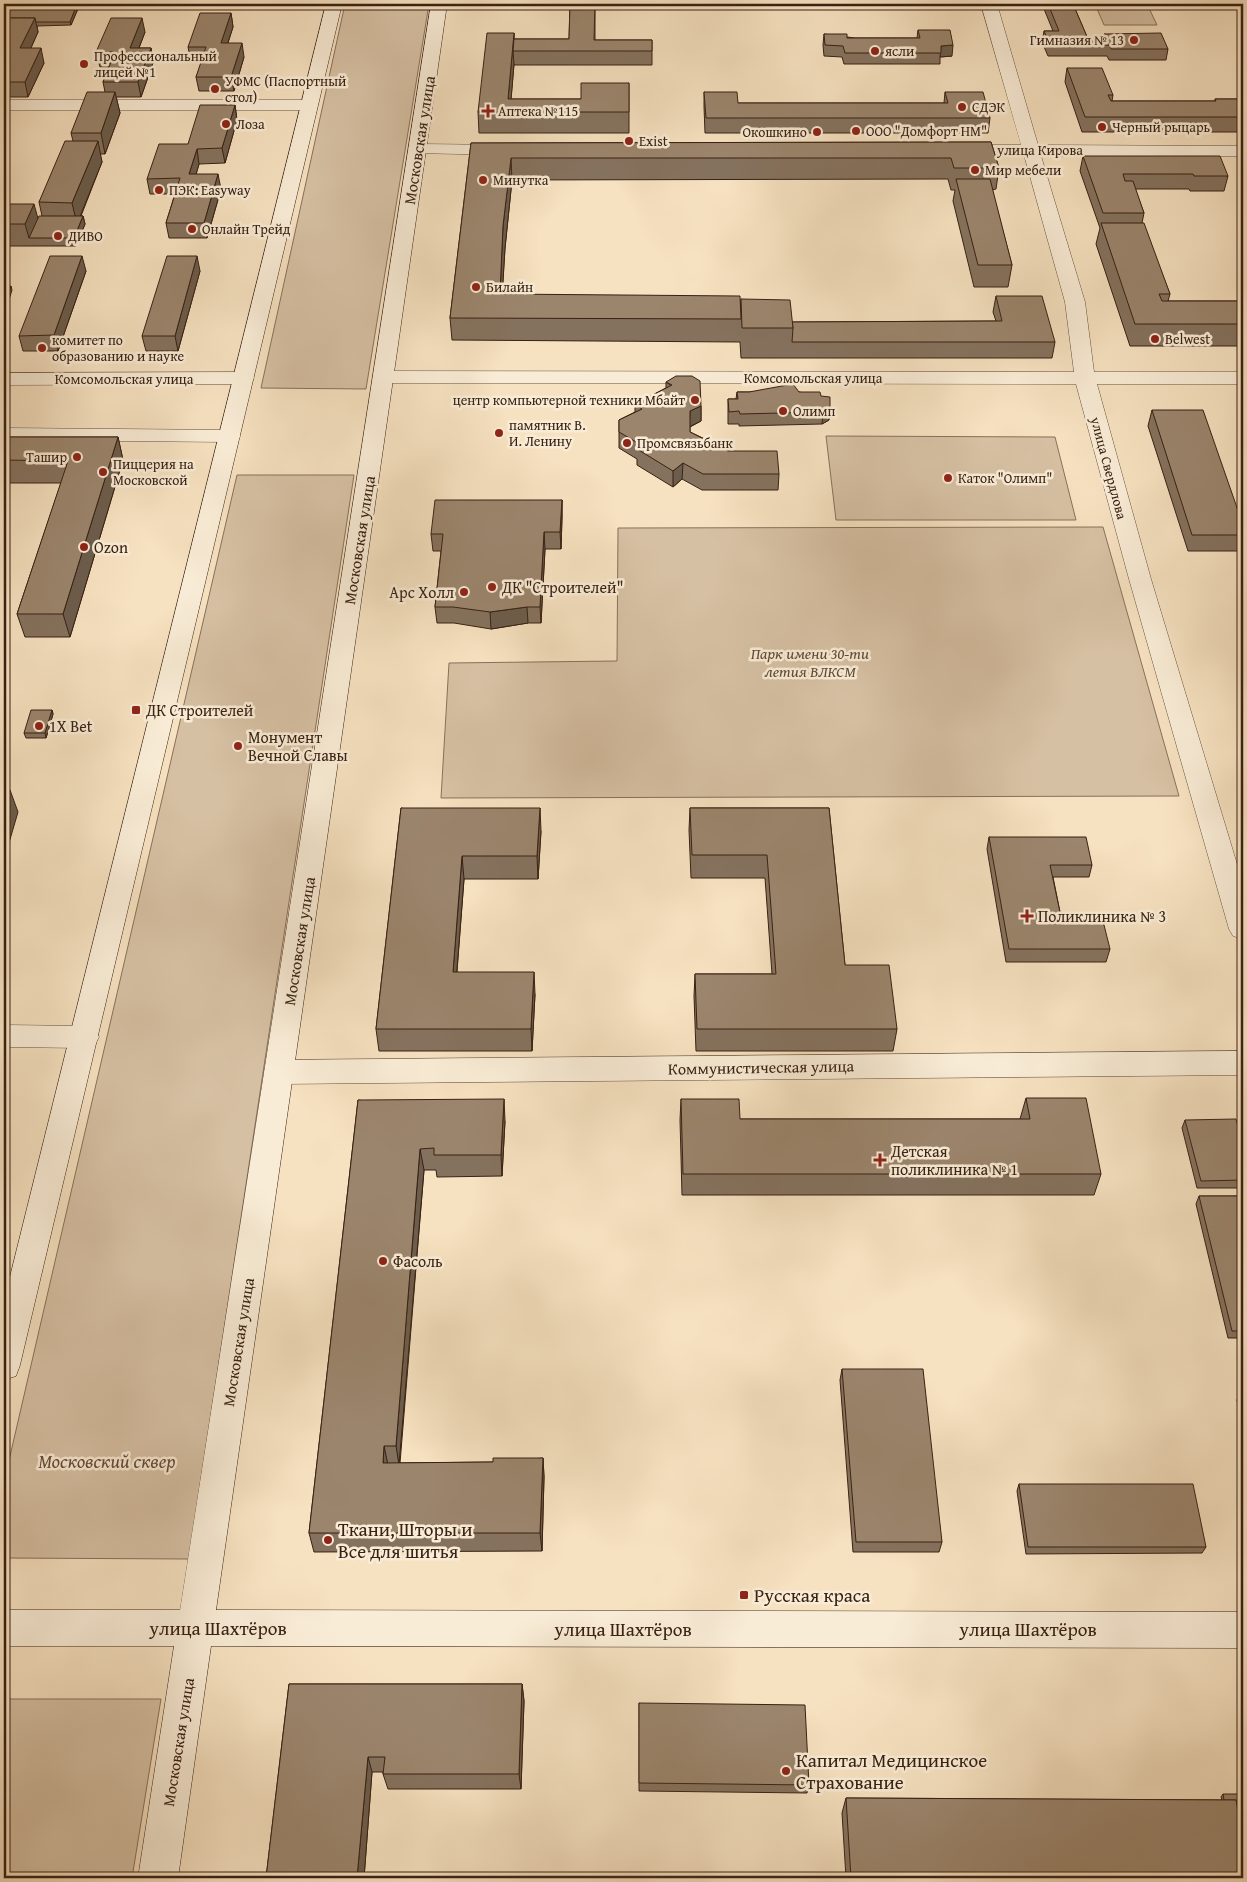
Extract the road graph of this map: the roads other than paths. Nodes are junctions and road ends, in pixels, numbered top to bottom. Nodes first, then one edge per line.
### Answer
1 (334, 4) edge
2 (439, 4) edge
3 (989, 4) edge
4 (4, 105) edge
5 (309, 105) junction
6 (418, 149) junction
7 (529, 150) edge
8 (944, 150) edge
9 (1031, 150) junction
10 (1243, 151) edge
11 (383, 377) junction
12 (244, 378) junction
13 (1085, 378) junction
14 (1243, 378) edge
15 (4, 379) edge
16 (4, 434) edge
17 (230, 436) junction
18 (1243, 929) edge
19 (4, 1036) edge
20 (85, 1037) junction
21 (1243, 1063) edge
22 (279, 1072) junction
23 (4, 1365) edge
24 (4, 1628) edge
25 (196, 1628) junction
26 (1243, 1630) edge
27 (158, 1878) edge

1 - 5 street
2 - 6 street, Московская улица
3 - 9 street, улица Свердлова
4 - 5 street
5 - 12 street
6 - 7 street
6 - 11 street, Московская улица
8 - 9 street, улица Кирова
9 - 10 street, улица Кирова
9 - 13 street, улица Свердлова
11 - 13 street, Комсомольская улица
11 - 22 street, Московская улица
12 - 15 street, Комсомольская улица
12 - 17 street
13 - 14 street, Комсомольская улица
13 - 18 street, улица Свердлова
16 - 17 street
17 - 20 street
19 - 20 street
20 - 23 street
21 - 22 street, Коммунистическая улица
22 - 25 street, Московская улица
24 - 25 street, улица Шахтёров
25 - 26 street, улица Шахтёров
25 - 27 street, Московская улица

